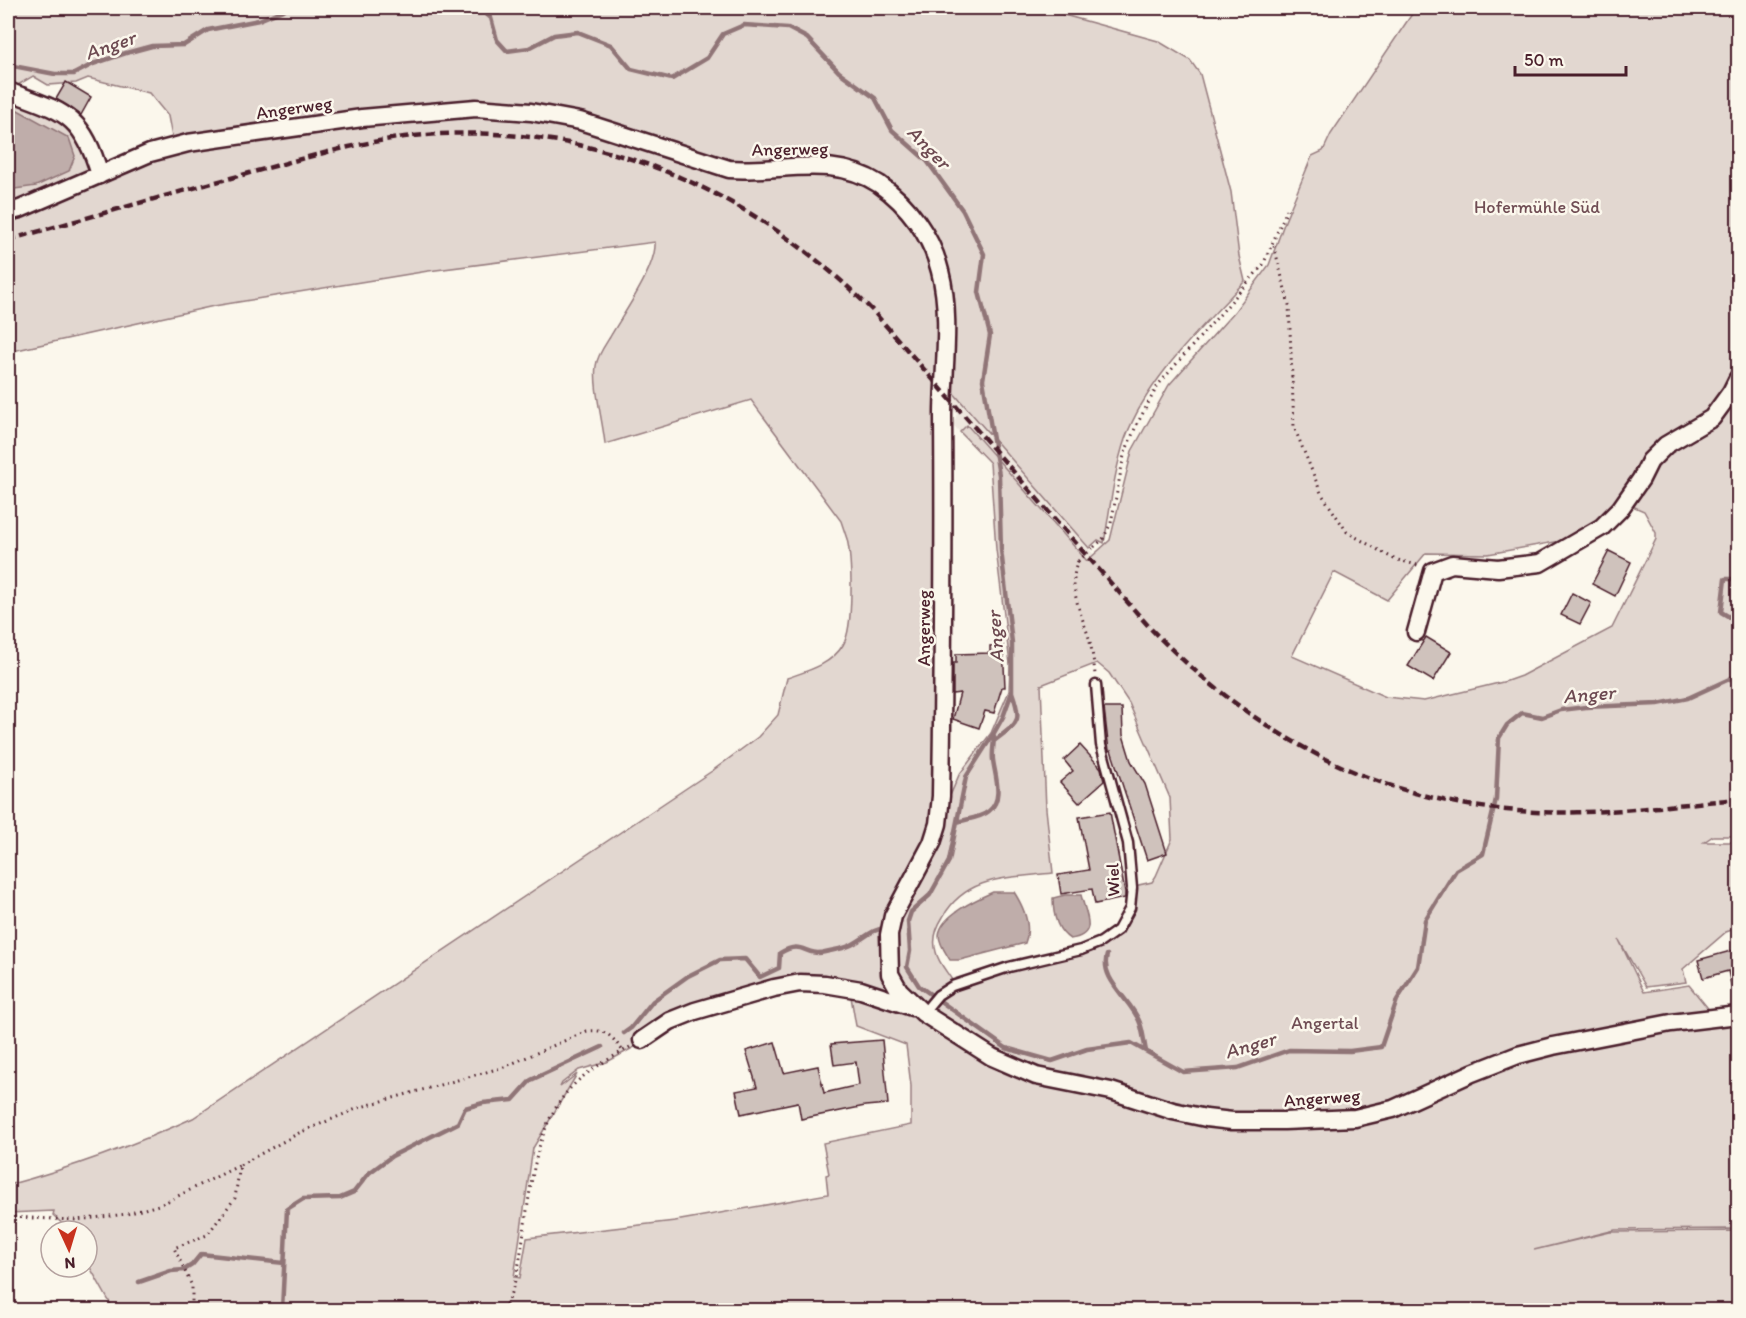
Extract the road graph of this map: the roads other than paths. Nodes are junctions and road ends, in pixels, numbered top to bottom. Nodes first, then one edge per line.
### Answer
1 (8, 91) edge
2 (100, 175) junction
3 (8, 212) edge
4 (1738, 378) edge
5 (1416, 632) dead end
6 (1096, 685) road end
7 (890, 974) junction
8 (861, 990) junction
9 (922, 1010) junction
10 (1738, 1015) edge
11 (642, 1040) road end

1 - 2 street
2 - 3 street, Angerweg
2 - 7 street, Angerweg
4 - 5 street
6 - 9 lane, Wiel
7 - 8 street
7 - 9 street, Angerweg
8 - 9 street, Angerweg
8 - 11 street, Angerweg
9 - 10 street, Angerweg

